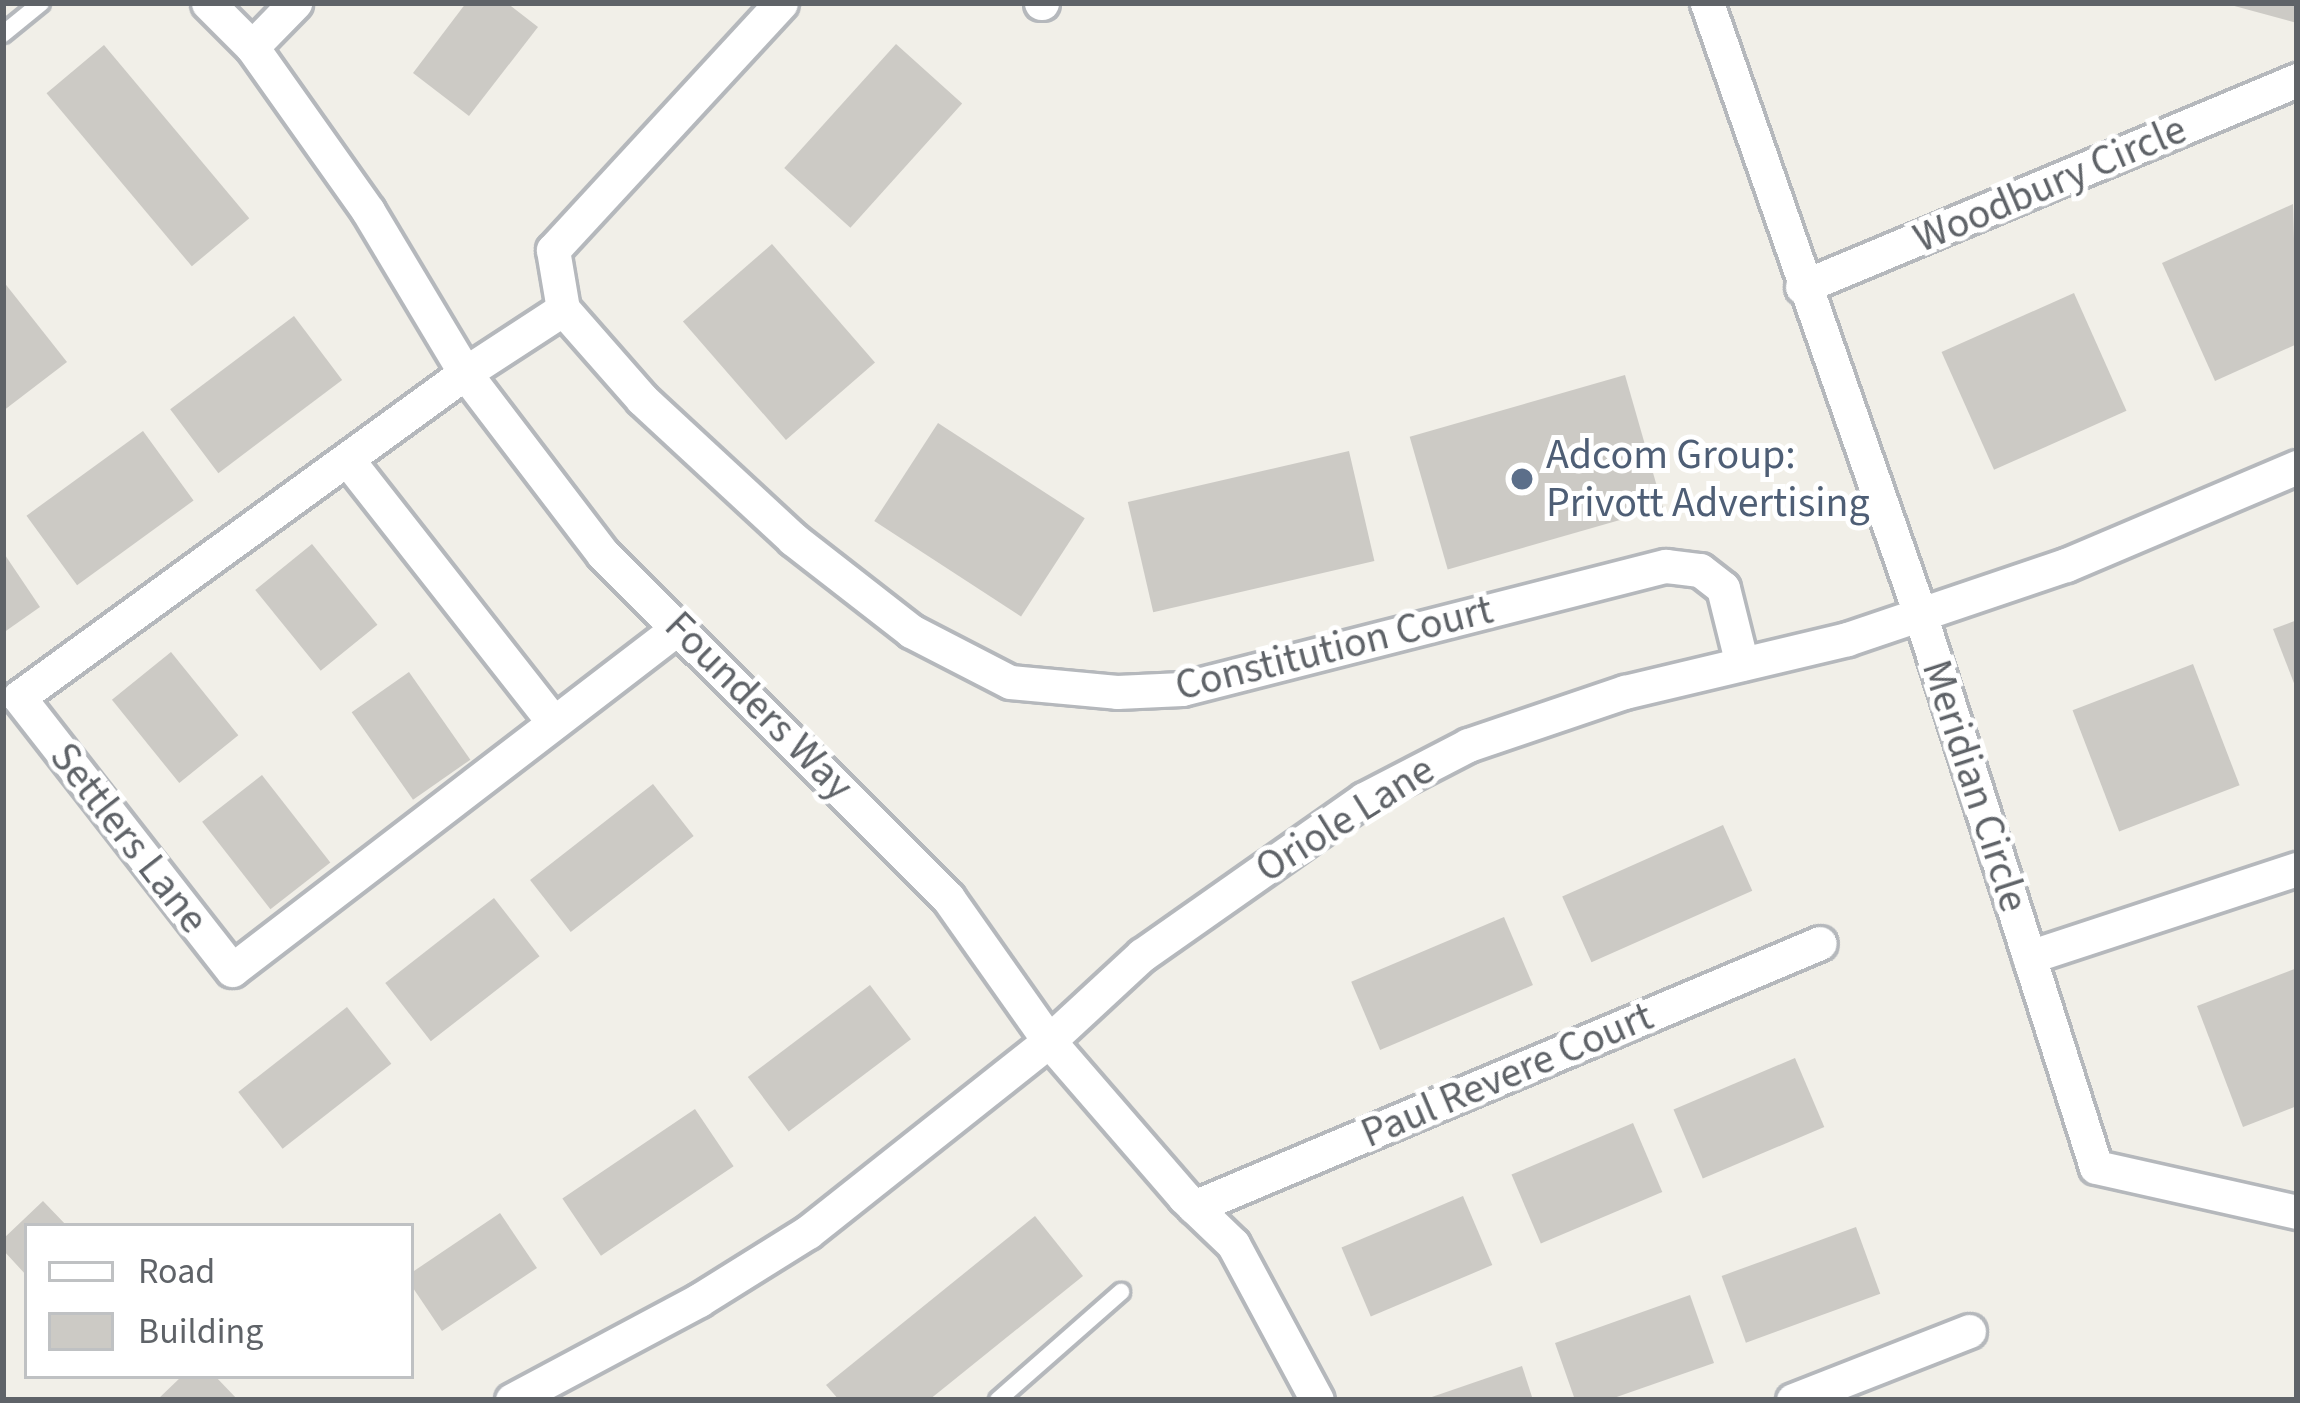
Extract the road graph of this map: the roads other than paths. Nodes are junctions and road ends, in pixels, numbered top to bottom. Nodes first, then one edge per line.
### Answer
1 (41, 3) edge
2 (208, 3) edge
3 (295, 3) edge
4 (781, 3) edge
5 (1707, 3) edge
6 (3, 34) edge
7 (252, 47) junction
8 (2297, 80) edge
9 (1802, 287) junction
10 (563, 309) junction
11 (465, 373) junction
12 (347, 459) junction
13 (2297, 467) edge
14 (1920, 614) junction
15 (679, 628) junction
16 (1742, 664) junction
17 (554, 723) junction
18 (2297, 869) edge
19 (1820, 944) dead end
20 (2030, 957) junction
21 (1048, 1042) junction
22 (1194, 1207) junction
23 (2297, 1212) edge
24 (1121, 1292) dead end
25 (1969, 1331) dead end
26 (512, 1400) edge
27 (998, 1400) edge
28 (1317, 1400) edge
29 (1793, 1400) edge

1 - 6 lane
2 - 7 street, Founders Way
3 - 7 street
4 - 10 street
5 - 9 street
7 - 11 street, Founders Way
8 - 9 street, Woodbury Circle
9 - 14 street
10 - 11 street, Settlers Lane
10 - 16 street, Constitution Court
11 - 12 street, Settlers Lane
11 - 15 street, Founders Way
12 - 17 street
12 - 17 street, Settlers Lane
13 - 14 street, Oriole Lane
14 - 16 street, Oriole Lane
14 - 20 street, Meridian Circle
15 - 17 street, Settlers Lane
15 - 21 street, Founders Way
16 - 21 street, Oriole Lane
18 - 20 street, Meridian Circle
19 - 22 street, Paul Revere Court
20 - 23 street, Meridian Circle
21 - 22 street, Founders Way
21 - 26 street, Oriole Lane
22 - 28 street, Founders Way
24 - 27 lane
25 - 29 street

